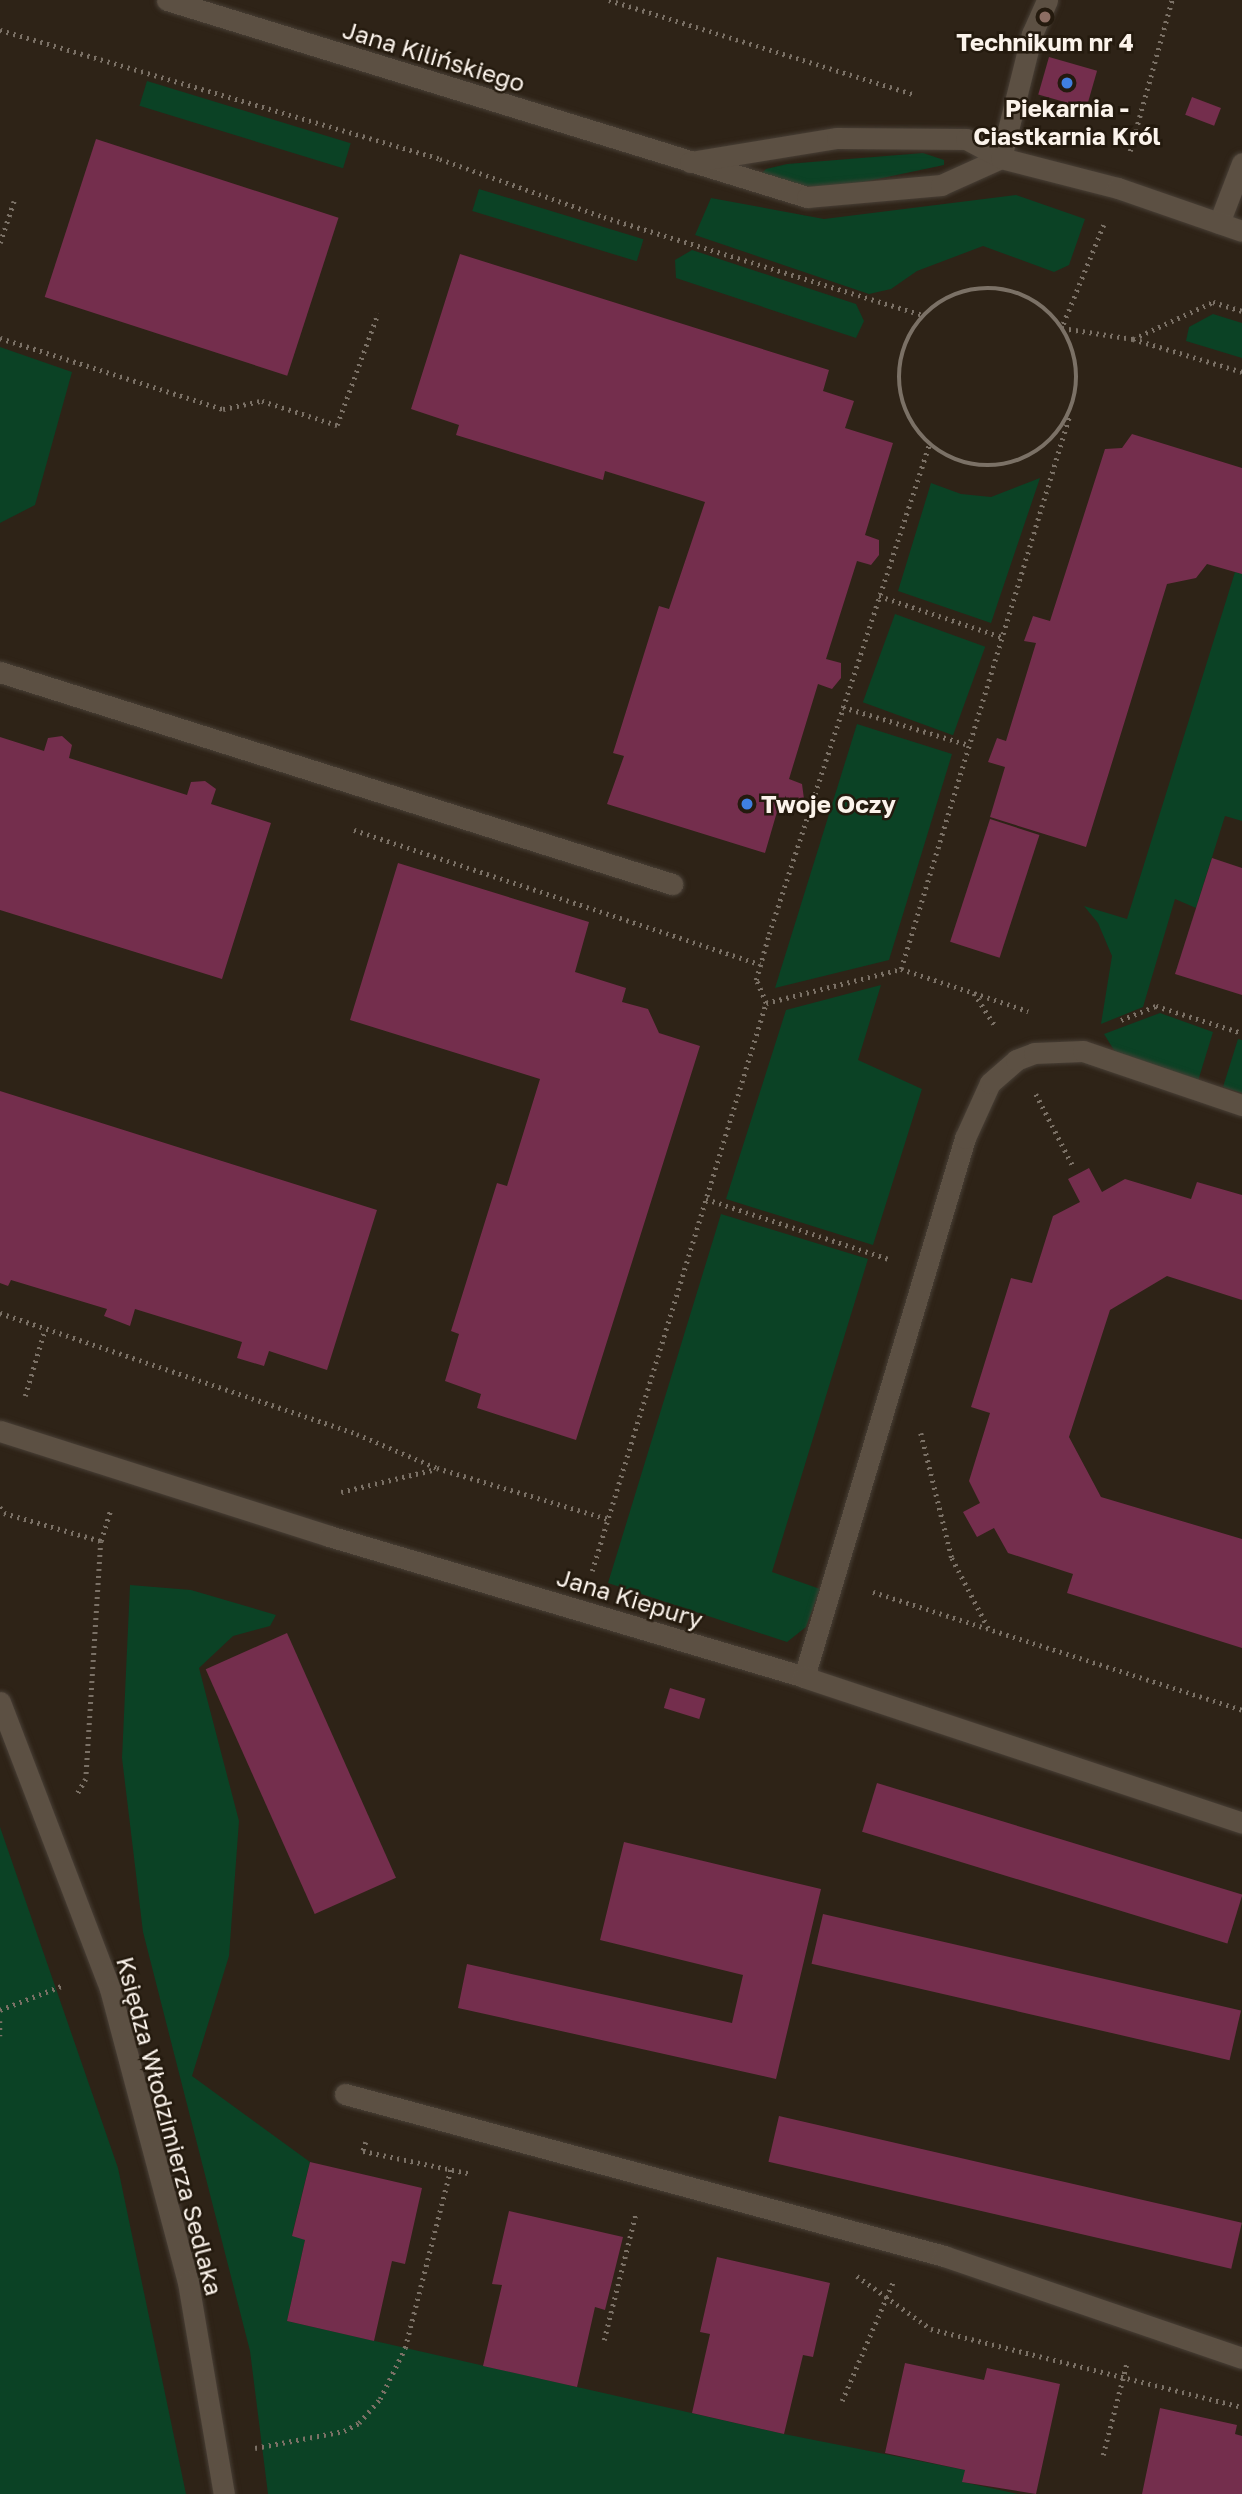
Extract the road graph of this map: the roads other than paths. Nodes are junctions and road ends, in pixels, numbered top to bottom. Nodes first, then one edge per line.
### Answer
1 (167, 0) edge
2 (1046, 0) edge
3 (1001, 158) junction
4 (685, 163) junction
5 (1242, 163) edge
6 (1219, 223) junction
7 (1242, 231) edge
8 (0, 672) edge
9 (673, 884) dead end
10 (1242, 1105) edge
11 (6, 1434) edge
12 (804, 1677) junction
13 (0, 1702) edge
14 (1242, 1823) edge
15 (345, 2094) dead end
16 (1242, 2358) edge
17 (224, 2494) edge

1 - 4 street, Jana Kilińskiego
2 - 3 street
3 - 4 street, Jana Kilińskiego
3 - 4 street, Jana Kilińskiego
3 - 6 street, Jana Kilińskiego
5 - 6 street
6 - 7 street, Jana Kilińskiego
8 - 9 street
10 - 12 street
11 - 12 street, Jana Kiepury
12 - 14 street, Jana Kiepury
13 - 17 street, Księdza Włodzimierza Sedlaka
15 - 16 street

